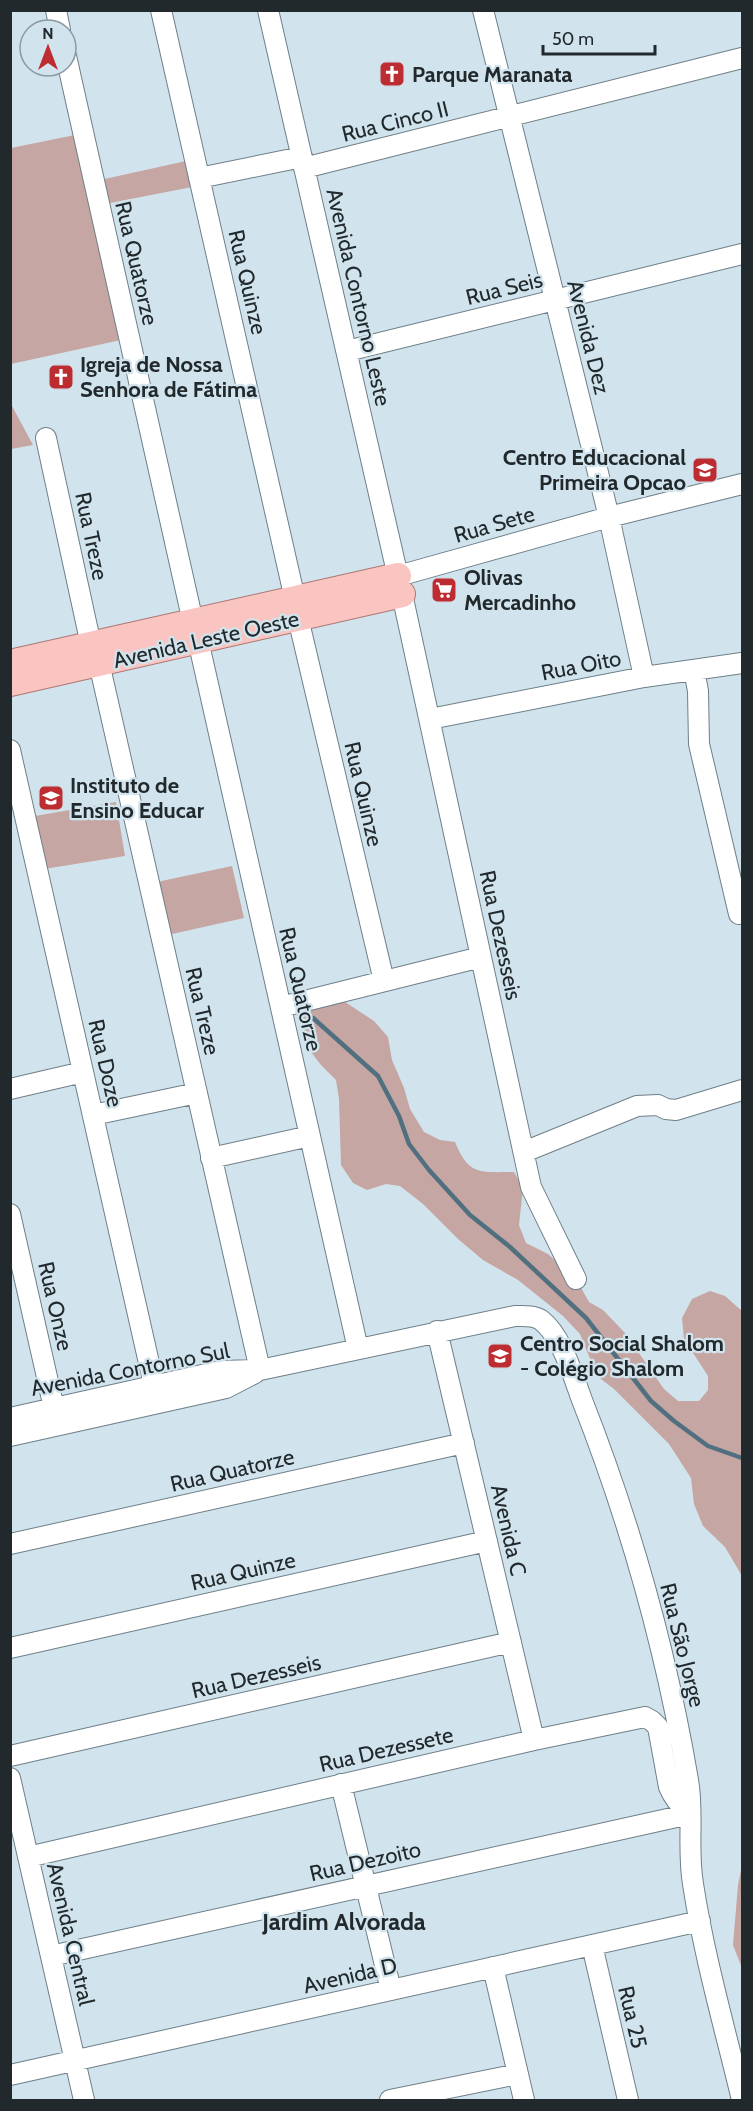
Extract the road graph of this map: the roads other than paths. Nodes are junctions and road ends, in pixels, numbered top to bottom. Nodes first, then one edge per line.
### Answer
1 (162, 10) edge
2 (268, 10) edge
3 (483, 10) edge
4 (742, 58) edge
5 (71, 78) edge
6 (509, 117) junction
7 (303, 163) junction
8 (199, 178) junction
9 (742, 254) edge
10 (555, 300) junction
11 (347, 351) junction
12 (46, 438) dead end
13 (742, 484) edge
14 (609, 516) junction
15 (400, 585) junction
16 (296, 608) junction
17 (196, 631) junction
18 (95, 654) junction
19 (10, 663) edge
20 (742, 663) edge
21 (694, 670) junction
22 (644, 677) junction
23 (10, 683) edge
24 (430, 719) junction
25 (10, 750) edge
26 (739, 914) dead end
27 (481, 957) junction
28 (384, 981) junction
29 (281, 1007) junction
30 (83, 1072) junction
31 (10, 1089) edge
32 (742, 1090) edge
33 (197, 1093) junction
34 (93, 1115) junction
35 (310, 1136) junction
36 (524, 1152) junction
37 (211, 1158) junction
38 (10, 1214) edge
39 (576, 1279) dead end
40 (437, 1331) junction
41 (358, 1349) junction
42 (260, 1370) junction
43 (154, 1385) junction
44 (54, 1408) junction
45 (10, 1418) edge
46 (10, 1436) edge
47 (464, 1443) junction
48 (487, 1541) junction
49 (10, 1544) edge
50 (511, 1642) junction
51 (10, 1648) edge
52 (534, 1740) junction
53 (10, 1756) edge
54 (10, 1778) edge
55 (341, 1784) junction
56 (690, 1814) junction
57 (28, 1857) junction
58 (366, 1885) junction
59 (700, 1921) junction
60 (592, 1945) junction
61 (51, 1956) junction
62 (493, 1967) junction
63 (391, 1990) junction
64 (75, 2061) junction
65 (518, 2074) junction
66 (10, 2075) edge
67 (84, 2100) edge
68 (390, 2100) edge
69 (524, 2100) edge
70 (628, 2100) edge
71 (742, 2100) edge

1 - 8 street, Rua Quinze
2 - 7 street, Avenida Contorno Leste
3 - 6 street, Avenida Dez
4 - 6 street, Rua Cinco II
5 - 17 street, Rua Quatorze
6 - 7 street, Rua Cinco II
6 - 10 street, Avenida Dez
7 - 8 street, Rua Cinco II
7 - 11 street, Avenida Contorno Leste
8 - 16 street, Rua Quinze
9 - 10 street, Rua Seis
10 - 11 street, Rua Seis
10 - 14 street, Avenida Dez
11 - 15 street, Avenida Contorno Leste
12 - 18 street, Rua Treze
13 - 14 street, Rua Sete
14 - 15 street, Rua Sete
14 - 22 street, Avenida Dez
15 - 16 main road, Avenida Leste Oeste
15 - 24 street, Rua Dezesseis
16 - 17 main road, Avenida Leste Oeste
16 - 28 street, Rua Quinze
17 - 18 main road, Avenida Leste Oeste
17 - 29 street, Rua Quatorze
18 - 19 main road, Avenida Leste Oeste
18 - 23 main road, Avenida Leste Oeste
18 - 33 street, Rua Treze
20 - 21 street, Rua Oito
21 - 22 street, Rua Oito
21 - 26 street
22 - 24 street, Rua Oito
24 - 27 street, Rua Dezesseis
25 - 30 street, Rua Doze
27 - 28 street
27 - 36 street, Rua Dezesseis
28 - 29 street
29 - 35 street, Rua Quatorze
30 - 31 street
30 - 34 street, Rua Doze
32 - 36 street
33 - 34 street
33 - 37 street, Rua Treze
34 - 43 street, Rua Doze
35 - 37 street
35 - 41 street, Rua Quatorze
36 - 39 street, Rua Dezesseis
37 - 42 street, Rua Treze
38 - 44 street, Rua Onze
40 - 41 street, Avenida Contorno Sul
40 - 47 street, Avenida C
40 - 56 street, Rua São Jorge
41 - 42 street, Avenida Contorno Sul
42 - 43 street, Avenida Contorno Sul
42 - 46 street, Avenida Contorno Sul
43 - 44 street, Avenida Contorno Sul
44 - 45 street, Avenida Contorno Sul
47 - 48 street, Avenida C
47 - 49 street, Rua Quatorze
48 - 50 street, Avenida C
48 - 51 street, Rua Quinze
50 - 52 street, Avenida C
50 - 53 street, Rua Dezesseis
52 - 55 street, Rua Dezessete
52 - 56 street, Rua Dezessete
54 - 57 street, Avenida Central
55 - 57 street, Rua Dezessete
55 - 58 street
56 - 58 street, Rua Dezoito
56 - 59 street, Rua São Jorge
57 - 61 street, Avenida Central
58 - 61 street, Rua Dezoito
58 - 63 street
59 - 60 street, Avenida D
59 - 71 street, Rua São Jorge
60 - 62 street, Avenida D
60 - 70 street, Rua 25
61 - 64 street, Avenida Central
62 - 63 street, Avenida D
62 - 65 street
63 - 64 street, Avenida D
64 - 66 street, Avenida D
64 - 67 street, Avenida Central
65 - 68 street
65 - 69 street

